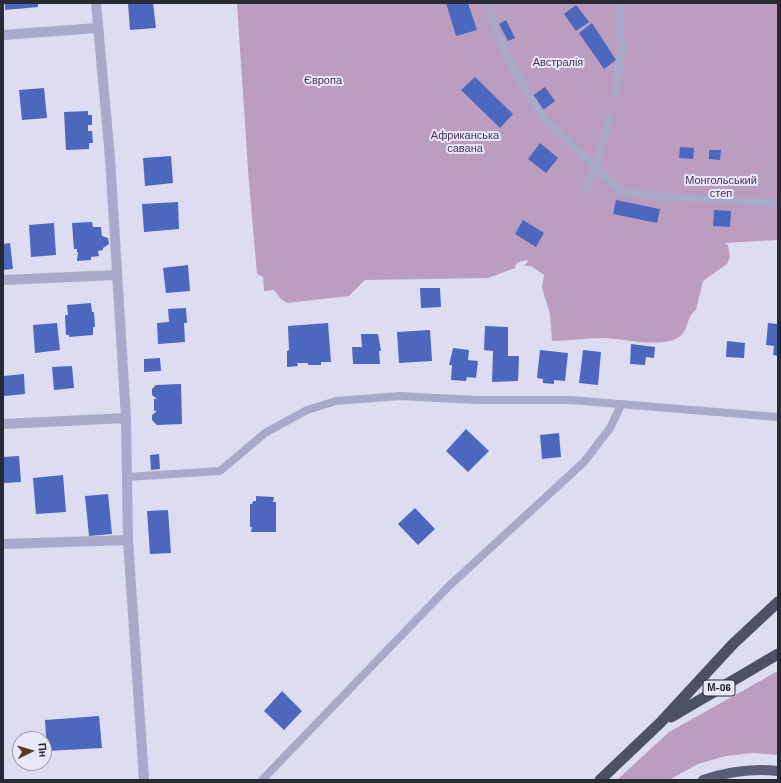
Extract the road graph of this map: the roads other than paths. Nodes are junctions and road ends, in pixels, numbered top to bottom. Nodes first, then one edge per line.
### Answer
1 (96, 3) edge
2 (489, 3) edge
3 (619, 3) edge
4 (97, 28) junction
5 (3, 34) edge
6 (616, 93) dead end
7 (609, 118) dead end
8 (596, 166) junction
9 (586, 188) dead end
10 (778, 203) edge
11 (116, 274) junction
12 (3, 280) edge
13 (621, 405) junction
14 (778, 417) edge
15 (126, 418) junction
16 (3, 424) edge
17 (127, 477) junction
18 (128, 540) junction
19 (3, 544) edge
20 (778, 602) edge
21 (778, 654) edge
22 (660, 723) junction
23 (778, 771) edge
24 (144, 780) edge
25 (262, 780) edge
26 (600, 780) edge
27 (703, 780) edge

1 - 4 street
2 - 8 lane
3 - 6 lane
4 - 5 street
4 - 11 street
7 - 8 lane
8 - 9 lane
8 - 10 lane
11 - 12 street
11 - 15 street
13 - 14 lane
13 - 17 lane
13 - 25 lane
15 - 16 street
15 - 17 street
17 - 18 street
18 - 19 street
18 - 24 street
20 - 22 highway
21 - 22 highway, М-06
22 - 26 highway, М-06
23 - 27 main road

